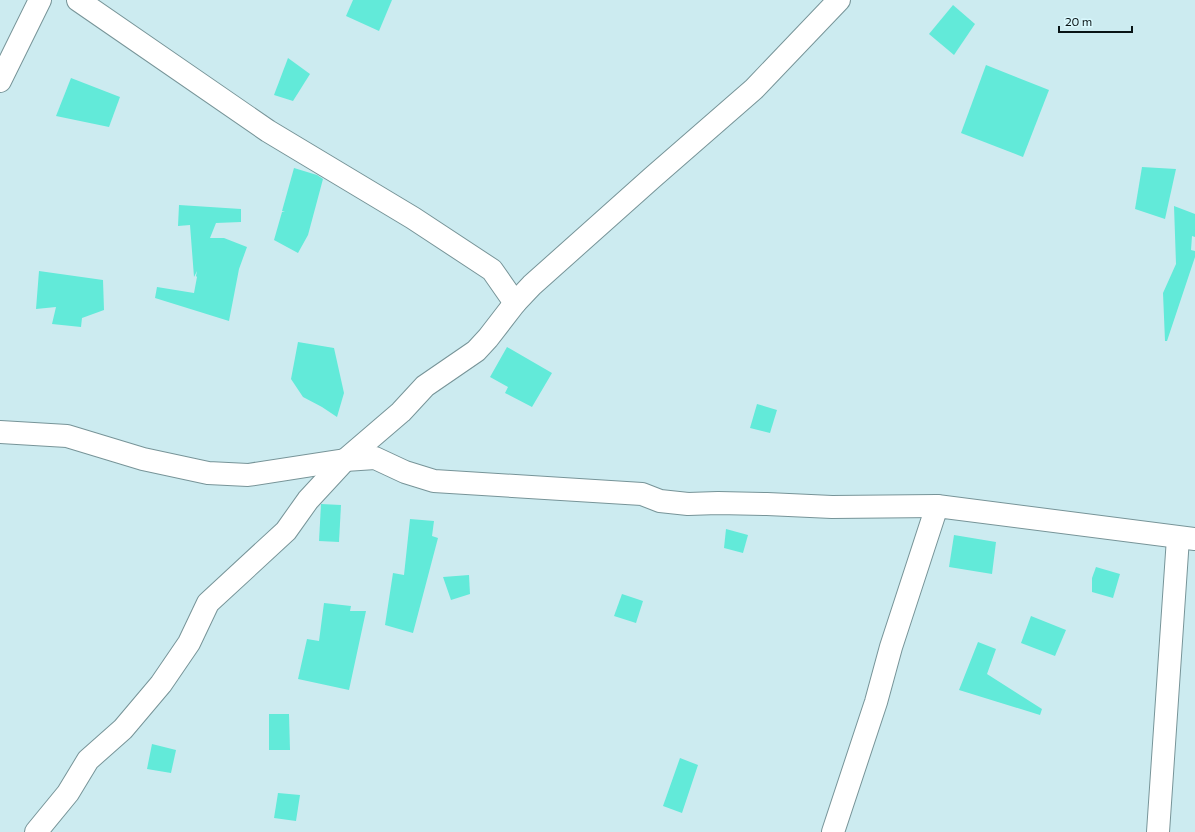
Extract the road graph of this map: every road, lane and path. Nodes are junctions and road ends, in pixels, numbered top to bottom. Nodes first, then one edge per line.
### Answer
1 (40, 0) edge
2 (78, 0) edge
3 (839, 0) edge
4 (0, 81) edge
5 (515, 303) junction
6 (0, 432) edge
7 (345, 460) junction
8 (937, 506) junction
9 (1187, 538) edge
10 (36, 832) edge
11 (833, 832) edge
12 (1158, 832) edge

1 - 4 lane
2 - 5 lane
3 - 5 lane
5 - 7 lane
6 - 7 lane
7 - 8 lane
7 - 10 lane
8 - 9 lane
8 - 11 lane
9 - 12 lane

